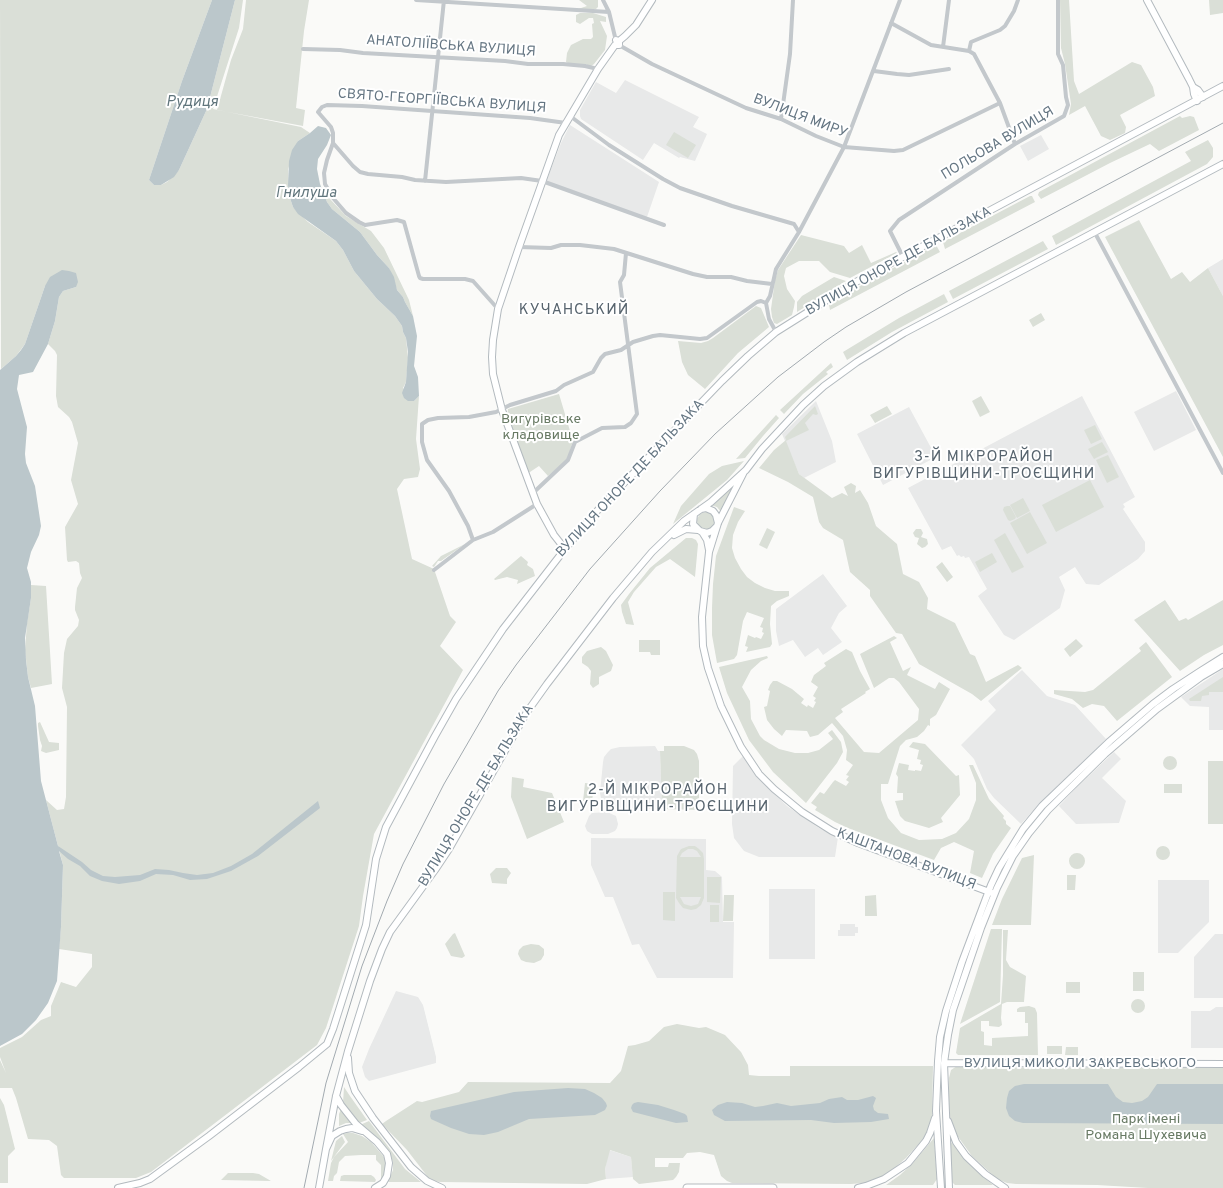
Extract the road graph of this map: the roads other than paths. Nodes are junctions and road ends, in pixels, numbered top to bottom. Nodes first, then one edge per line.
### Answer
1 (416, 0) edge
2 (603, 0) edge
3 (652, 0) edge
4 (793, 0) edge
5 (900, 0) edge
6 (949, 0) edge
7 (1018, 0) edge
8 (1058, 0) edge
9 (1147, 0) edge
10 (444, 1) edge
11 (609, 12) junction
12 (892, 23) junction
13 (617, 43) junction
14 (943, 47) junction
15 (303, 50) dead end
16 (969, 51) junction
17 (438, 57) junction
18 (598, 69) junction
19 (949, 69) dead end
20 (874, 71) junction
21 (1223, 86) edge
22 (1193, 87) junction
23 (1203, 97) junction
24 (1197, 101) junction
25 (1000, 103) junction
26 (433, 111) junction
27 (570, 116) junction
28 (781, 119) junction
29 (566, 123) junction
30 (333, 143) junction
31 (1015, 144) junction
32 (844, 147) junction
33 (1223, 164) edge
34 (425, 181) junction
35 (542, 182) junction
36 (664, 225) dead end
37 (799, 232) junction
38 (1094, 233) junction
39 (519, 247) junction
40 (626, 253) junction
41 (903, 257) junction
42 (772, 284) junction
43 (766, 303) junction
44 (498, 309) junction
45 (776, 332) junction
46 (628, 346) junction
47 (502, 410) junction
48 (746, 470) junction
49 (1223, 473) edge
50 (533, 493) junction
51 (537, 504) junction
52 (696, 512) junction
53 (717, 525) junction
54 (700, 531) junction
55 (473, 540) junction
56 (663, 542) junction
57 (565, 549) junction
58 (709, 552) junction
59 (434, 570) dead end
60 (1223, 658) edge
61 (1223, 664) edge
62 (991, 892) junction
63 (348, 1051) junction
64 (941, 1063) junction
65 (1223, 1064) edge
66 (336, 1096) junction
67 (936, 1111) junction
68 (945, 1112) junction
69 (366, 1133) junction
70 (326, 1149) junction
71 (118, 1188) edge
72 (319, 1188) edge
73 (375, 1188) edge
74 (442, 1188) edge
75 (687, 1188) edge
76 (773, 1188) edge
77 (858, 1188) edge
78 (942, 1188) edge
79 (948, 1188) edge
80 (1005, 1188) edge

1 - 10 street
2 - 11 street
3 - 13 street
4 - 28 street
5 - 12 street
6 - 14 street
7 - 16 street
8 - 31 street, ПОЛЬОВА ВУЛИЦЯ
9 - 22 street
10 - 11 street
10 - 17 street
11 - 13 street
12 - 14 street
12 - 20 street
13 - 18 street
13 - 28 street, ВУЛИЦЯ МИРУ
14 - 16 street
15 - 17 street, АНАТОЛІЇВСЬКА ВУЛИЦЯ
16 - 25 street
17 - 18 street, АНАТОЛІЇВСЬКА ВУЛИЦЯ
17 - 26 street
18 - 27 street
19 - 20 street
20 - 32 street
21 - 23 street, ВУЛИЦЯ ОНОРЕ ДЕ БАЛЬЗАКА
22 - 23 street
22 - 24 street
23 - 24 street, ВУЛИЦЯ ОНОРЕ ДЕ БАЛЬЗАКА
24 - 41 street, ВУЛИЦЯ ОНОРЕ ДЕ БАЛЬЗАКА
25 - 31 street
25 - 32 street, ВУЛИЦЯ МИРУ
26 - 29 street, СВЯТО-ГЕОРГІЇВСЬКА ВУЛИЦЯ
26 - 30 street, СВЯТО-ГЕОРГІЇВСЬКА ВУЛИЦЯ
26 - 34 street
27 - 29 street
27 - 37 street
28 - 32 street, ВУЛИЦЯ МИРУ
29 - 35 street
30 - 34 street
30 - 44 street
31 - 41 street, ПОЛЬОВА ВУЛИЦЯ
32 - 37 street
33 - 38 street, ВУЛИЦЯ ОНОРЕ ДЕ БАЛЬЗАКА
34 - 35 street
35 - 36 street
35 - 39 street
37 - 42 street
38 - 48 street, ВУЛИЦЯ ОНОРЕ ДЕ БАЛЬЗАКА
38 - 49 street
39 - 40 street
39 - 44 street
40 - 42 street
40 - 46 street
41 - 45 street, ВУЛИЦЯ ОНОРЕ ДЕ БАЛЬЗАКА
42 - 43 street
43 - 45 street
43 - 46 street
44 - 47 street
45 - 57 street, ВУЛИЦЯ ОНОРЕ ДЕ БАЛЬЗАКА
46 - 47 street
46 - 50 street
47 - 50 street
47 - 55 street
48 - 52 street, ВУЛИЦЯ ОНОРЕ ДЕ БАЛЬЗАКА
48 - 53 street, ВУЛИЦЯ ОНОРЕ ДЕ БАЛЬЗАКА
50 - 51 street
51 - 55 street
51 - 57 street
52 - 53 street
52 - 54 street
52 - 56 street, ВУЛИЦЯ ОНОРЕ ДЕ БАЛЬЗАКА
53 - 54 street
53 - 58 street, КАШТАНОВА ВУЛИЦЯ
54 - 56 street, ВУЛИЦЯ ОНОРЕ ДЕ БАЛЬЗАКА
54 - 58 street, КАШТАНОВА ВУЛИЦЯ
55 - 59 street
56 - 63 street, ВУЛИЦЯ ОНОРЕ ДЕ БАЛЬЗАКА
57 - 71 street, ВУЛИЦЯ ОНОРЕ ДЕ БАЛЬЗАКА
58 - 62 street, КАШТАНОВА ВУЛИЦЯ
60 - 62 street
61 - 62 street
62 - 64 street
63 - 66 street, ВУЛИЦЯ ОНОРЕ ДЕ БАЛЬЗАКА
63 - 74 street
64 - 65 street, ВУЛИЦЯ МИКОЛИ ЗАКРЕВСЬКОГО
64 - 67 street
64 - 68 street
66 - 69 street
66 - 70 street, ВУЛИЦЯ ОНОРЕ ДЕ БАЛЬЗАКА
67 - 77 street
67 - 78 street
68 - 79 street
68 - 80 street
69 - 70 street
69 - 73 street
70 - 72 street, ВУЛИЦЯ ОНОРЕ ДЕ БАЛЬЗАКА
75 - 76 main road

